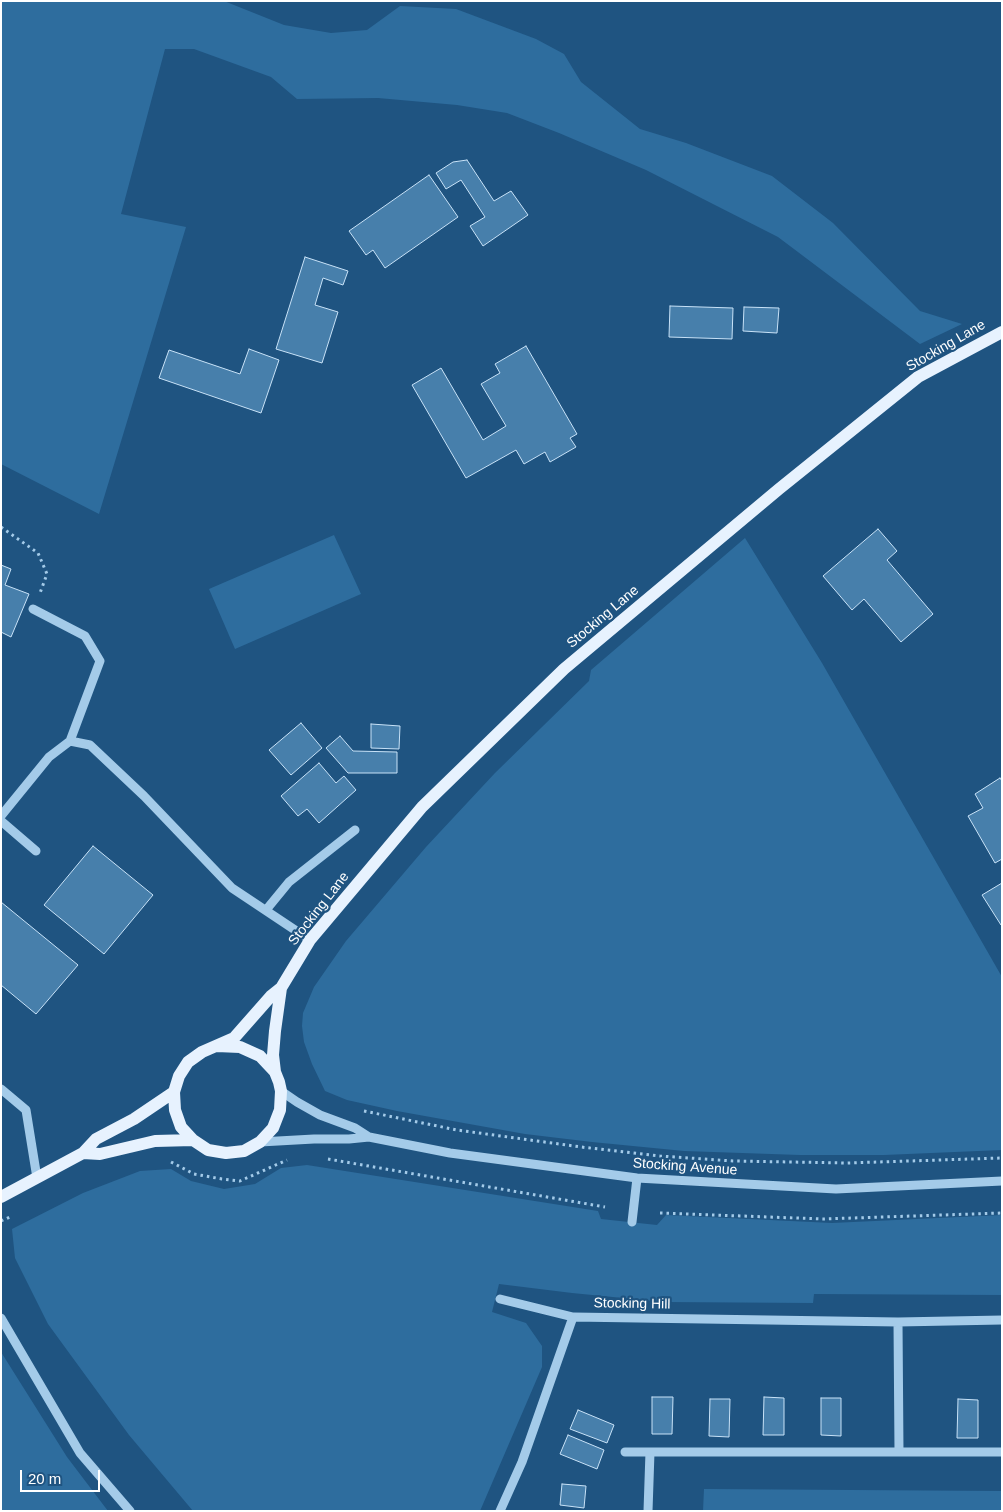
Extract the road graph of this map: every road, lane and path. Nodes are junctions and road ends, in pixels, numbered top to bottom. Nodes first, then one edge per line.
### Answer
1 (1002, 332) edge
2 (1, 527) edge
3 (33, 609) joint
4 (70, 741) junction
5 (1, 816) edge
6 (1, 821) edge
7 (355, 830) dead end
8 (36, 851) dead end
9 (266, 910) junction
10 (310, 940) junction
11 (281, 988) junction
12 (218, 1046) junction
13 (274, 1072) junction
14 (1, 1089) edge
15 (281, 1091) junction
16 (174, 1092) junction
17 (355, 1109) dead end
18 (369, 1137) junction
19 (193, 1140) junction
20 (260, 1142) junction
21 (83, 1153) junction
22 (319, 1157) dead end
23 (295, 1158) dead end
24 (1002, 1158) edge
25 (165, 1161) dead end
26 (37, 1178) junction
27 (636, 1178) junction
28 (1002, 1181) edge
29 (1, 1197) edge
30 (605, 1207) dead end
31 (18, 1212) dead end
32 (660, 1213) dead end
33 (1002, 1213) edge
34 (1, 1221) edge
35 (632, 1222) dead end
36 (500, 1299) dead end
37 (573, 1317) junction
38 (1, 1318) edge
39 (1002, 1320) edge
40 (898, 1322) junction
41 (626, 1452) dead end
42 (650, 1452) junction
43 (900, 1452) junction
44 (1002, 1452) edge
45 (130, 1511) edge
46 (500, 1511) edge
47 (648, 1511) edge

1 - 10 main road, Stocking Lane
2 - 3 path
3 - 4 street
4 - 5 street
4 - 9 street
6 - 8 street
7 - 9 street
9 - 10 street
10 - 11 main road, Stocking Lane
11 - 12 main road, Stocking Lane
11 - 13 main road, Stocking Lane
12 - 13 main road, Stocking Lane
12 - 16 main road, Stocking Lane
13 - 15 main road, Stocking Lane
14 - 26 street
15 - 18 street, Stocking Avenue
15 - 20 main road, Stocking Lane
16 - 19 main road, Stocking Lane
16 - 21 main road
17 - 24 path
18 - 20 street, Stocking Avenue
18 - 27 street, Stocking Avenue
19 - 20 main road, Stocking Lane
19 - 21 main road
21 - 26 main road
22 - 30 path
23 - 25 path
26 - 29 main road
27 - 28 street, Stocking Avenue
27 - 35 street
31 - 34 path
32 - 33 path
36 - 37 street, Stocking Hill
37 - 40 street, Stocking Hill
37 - 46 street
38 - 45 street
39 - 40 street, Stocking Hill
40 - 43 street
41 - 42 street
42 - 43 street
42 - 47 street
43 - 44 street

